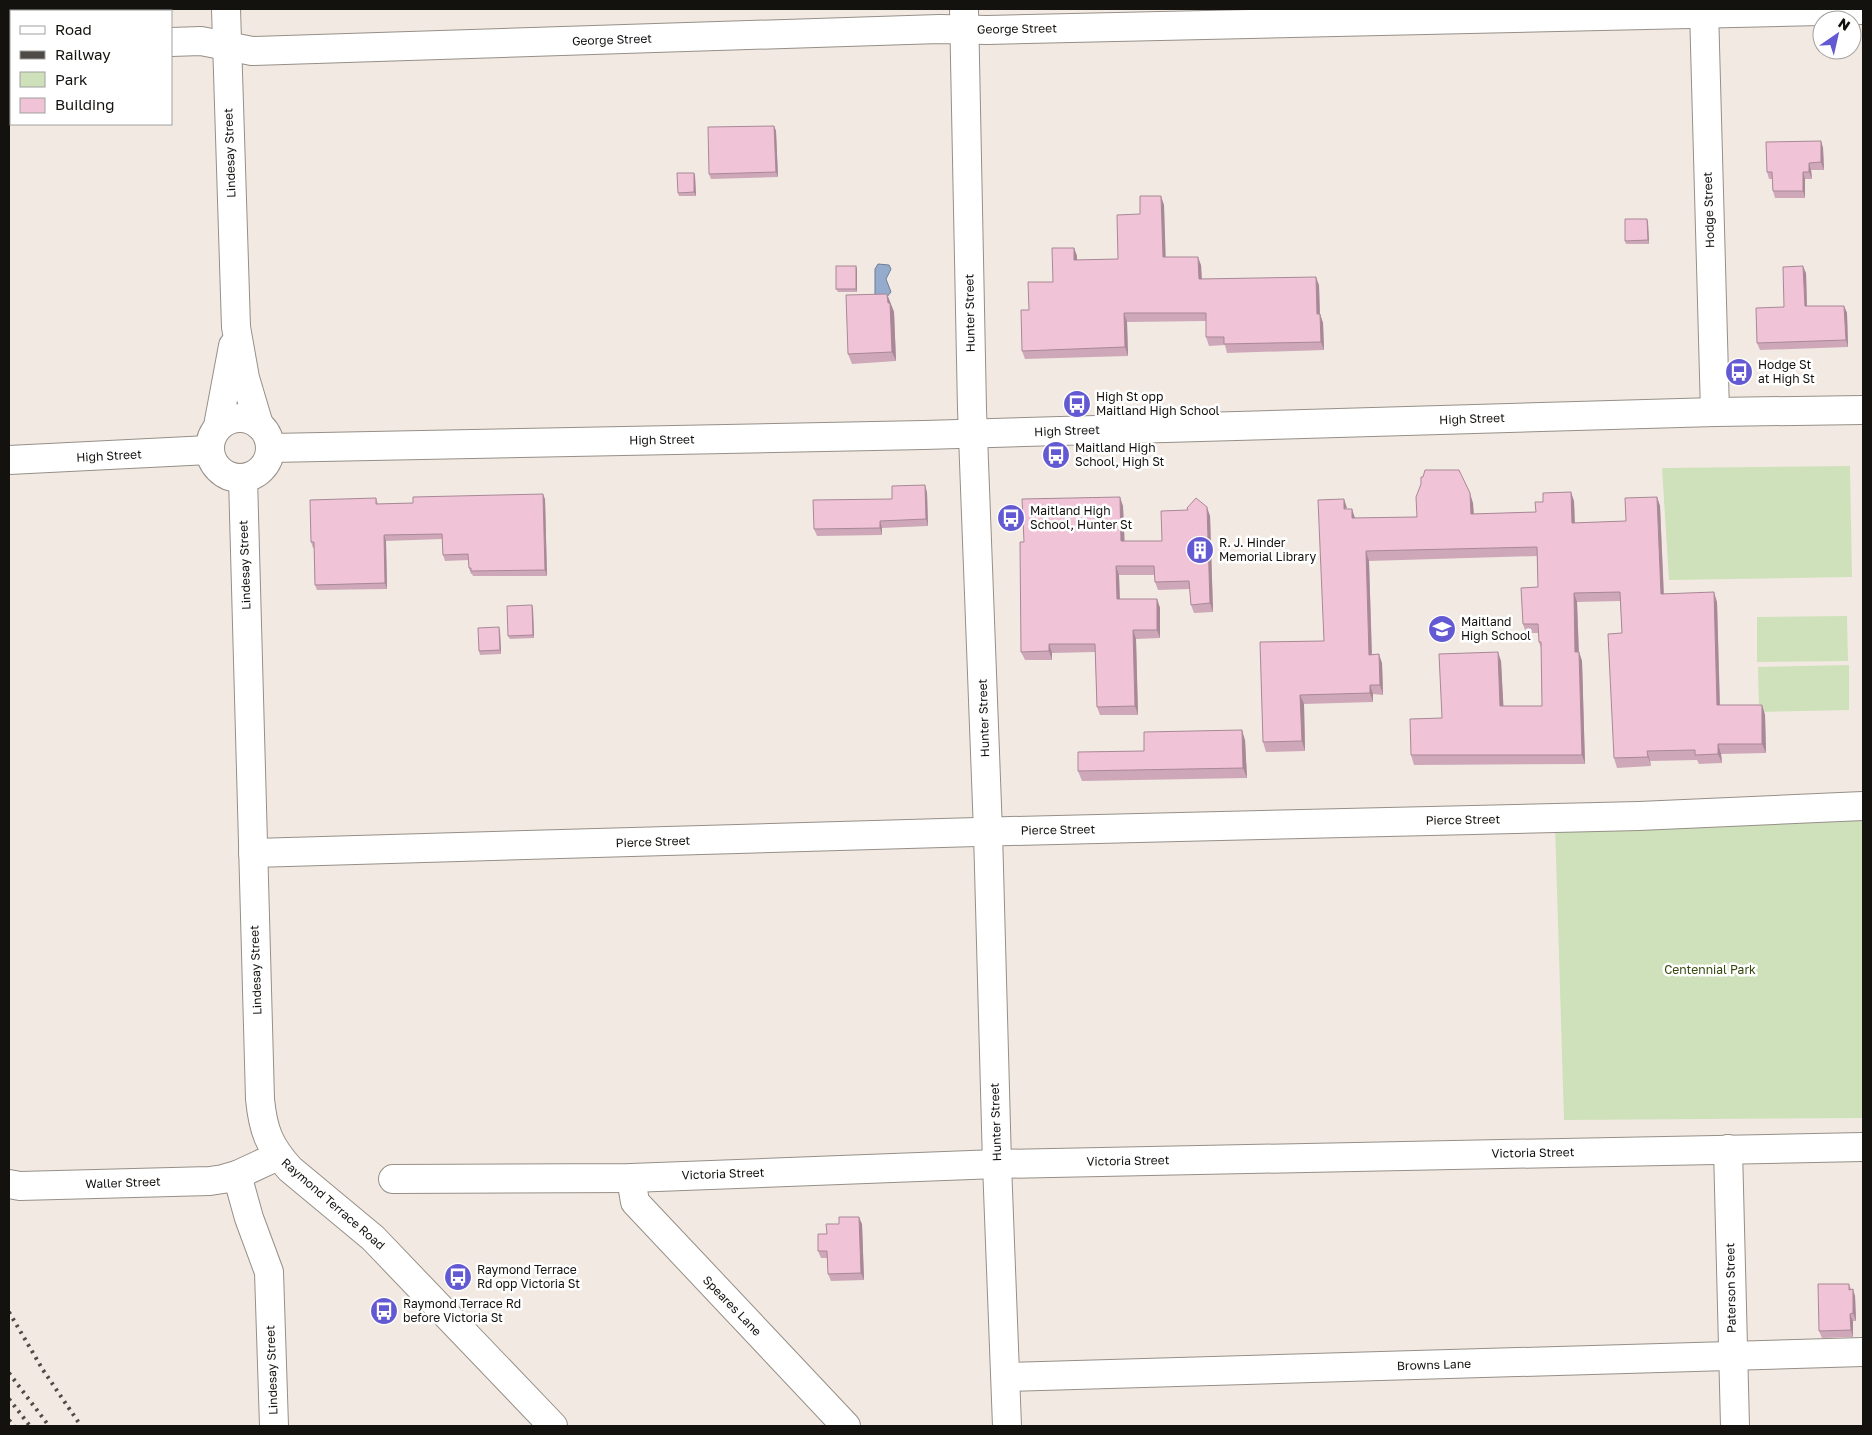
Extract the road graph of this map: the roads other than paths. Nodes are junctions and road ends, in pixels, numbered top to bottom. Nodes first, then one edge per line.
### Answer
1 (226, 9) edge
2 (1863, 10) edge
3 (1704, 11) edge
4 (964, 19) edge
5 (172, 42) edge
6 (227, 46) junction
7 (236, 327) junction
8 (1863, 410) edge
9 (1715, 412) junction
10 (973, 433) junction
11 (265, 436) junction
12 (214, 438) junction
13 (9, 460) edge
14 (243, 478) junction
15 (1863, 806) edge
16 (988, 832) junction
17 (253, 853) junction
18 (1863, 1147) edge
19 (1728, 1149) junction
20 (278, 1156) junction
21 (998, 1164) junction
22 (237, 1175) junction
23 (630, 1178) junction
24 (393, 1179) dead end
25 (9, 1184) edge
26 (1863, 1352) edge
27 (1733, 1356) junction
28 (1006, 1376) junction
29 (274, 1426) edge
30 (553, 1426) edge
31 (846, 1426) edge
32 (1007, 1426) edge
33 (1735, 1426) edge

1 - 6 street, Lindesay Street
2 - 3 street, George Street
3 - 4 street, George Street
3 - 9 street, Hodge Street
4 - 6 street, George Street
4 - 10 street, Hunter Street
5 - 6 street, George Street
6 - 7 street, Lindesay Street
7 - 11 street, Lindesay Street
7 - 12 street, Lindesay Street
8 - 9 street, High Street
9 - 10 street, High Street
10 - 11 street, High Street
10 - 16 street, Hunter Street
11 - 12 street
11 - 14 street
12 - 13 street, High Street
12 - 14 street
14 - 17 street, Lindesay Street
15 - 16 street, Pierce Street
16 - 17 street, Pierce Street
16 - 21 street, Hunter Street
17 - 20 street, Lindesay Street
18 - 19 street, Victoria Street
19 - 21 street, Victoria Street
19 - 27 street, Paterson Street
20 - 22 street
20 - 30 street, Raymond Terrace Road
21 - 23 street, Victoria Street
21 - 28 street, Hunter Street
22 - 25 street, Waller Street
22 - 29 street, Lindesay Street
23 - 24 street, Victoria Street
23 - 31 street, Speares Lane
26 - 27 street, Browns Lane
27 - 28 street, Browns Lane
27 - 33 street, Paterson Street
28 - 32 street, Hunter Street

